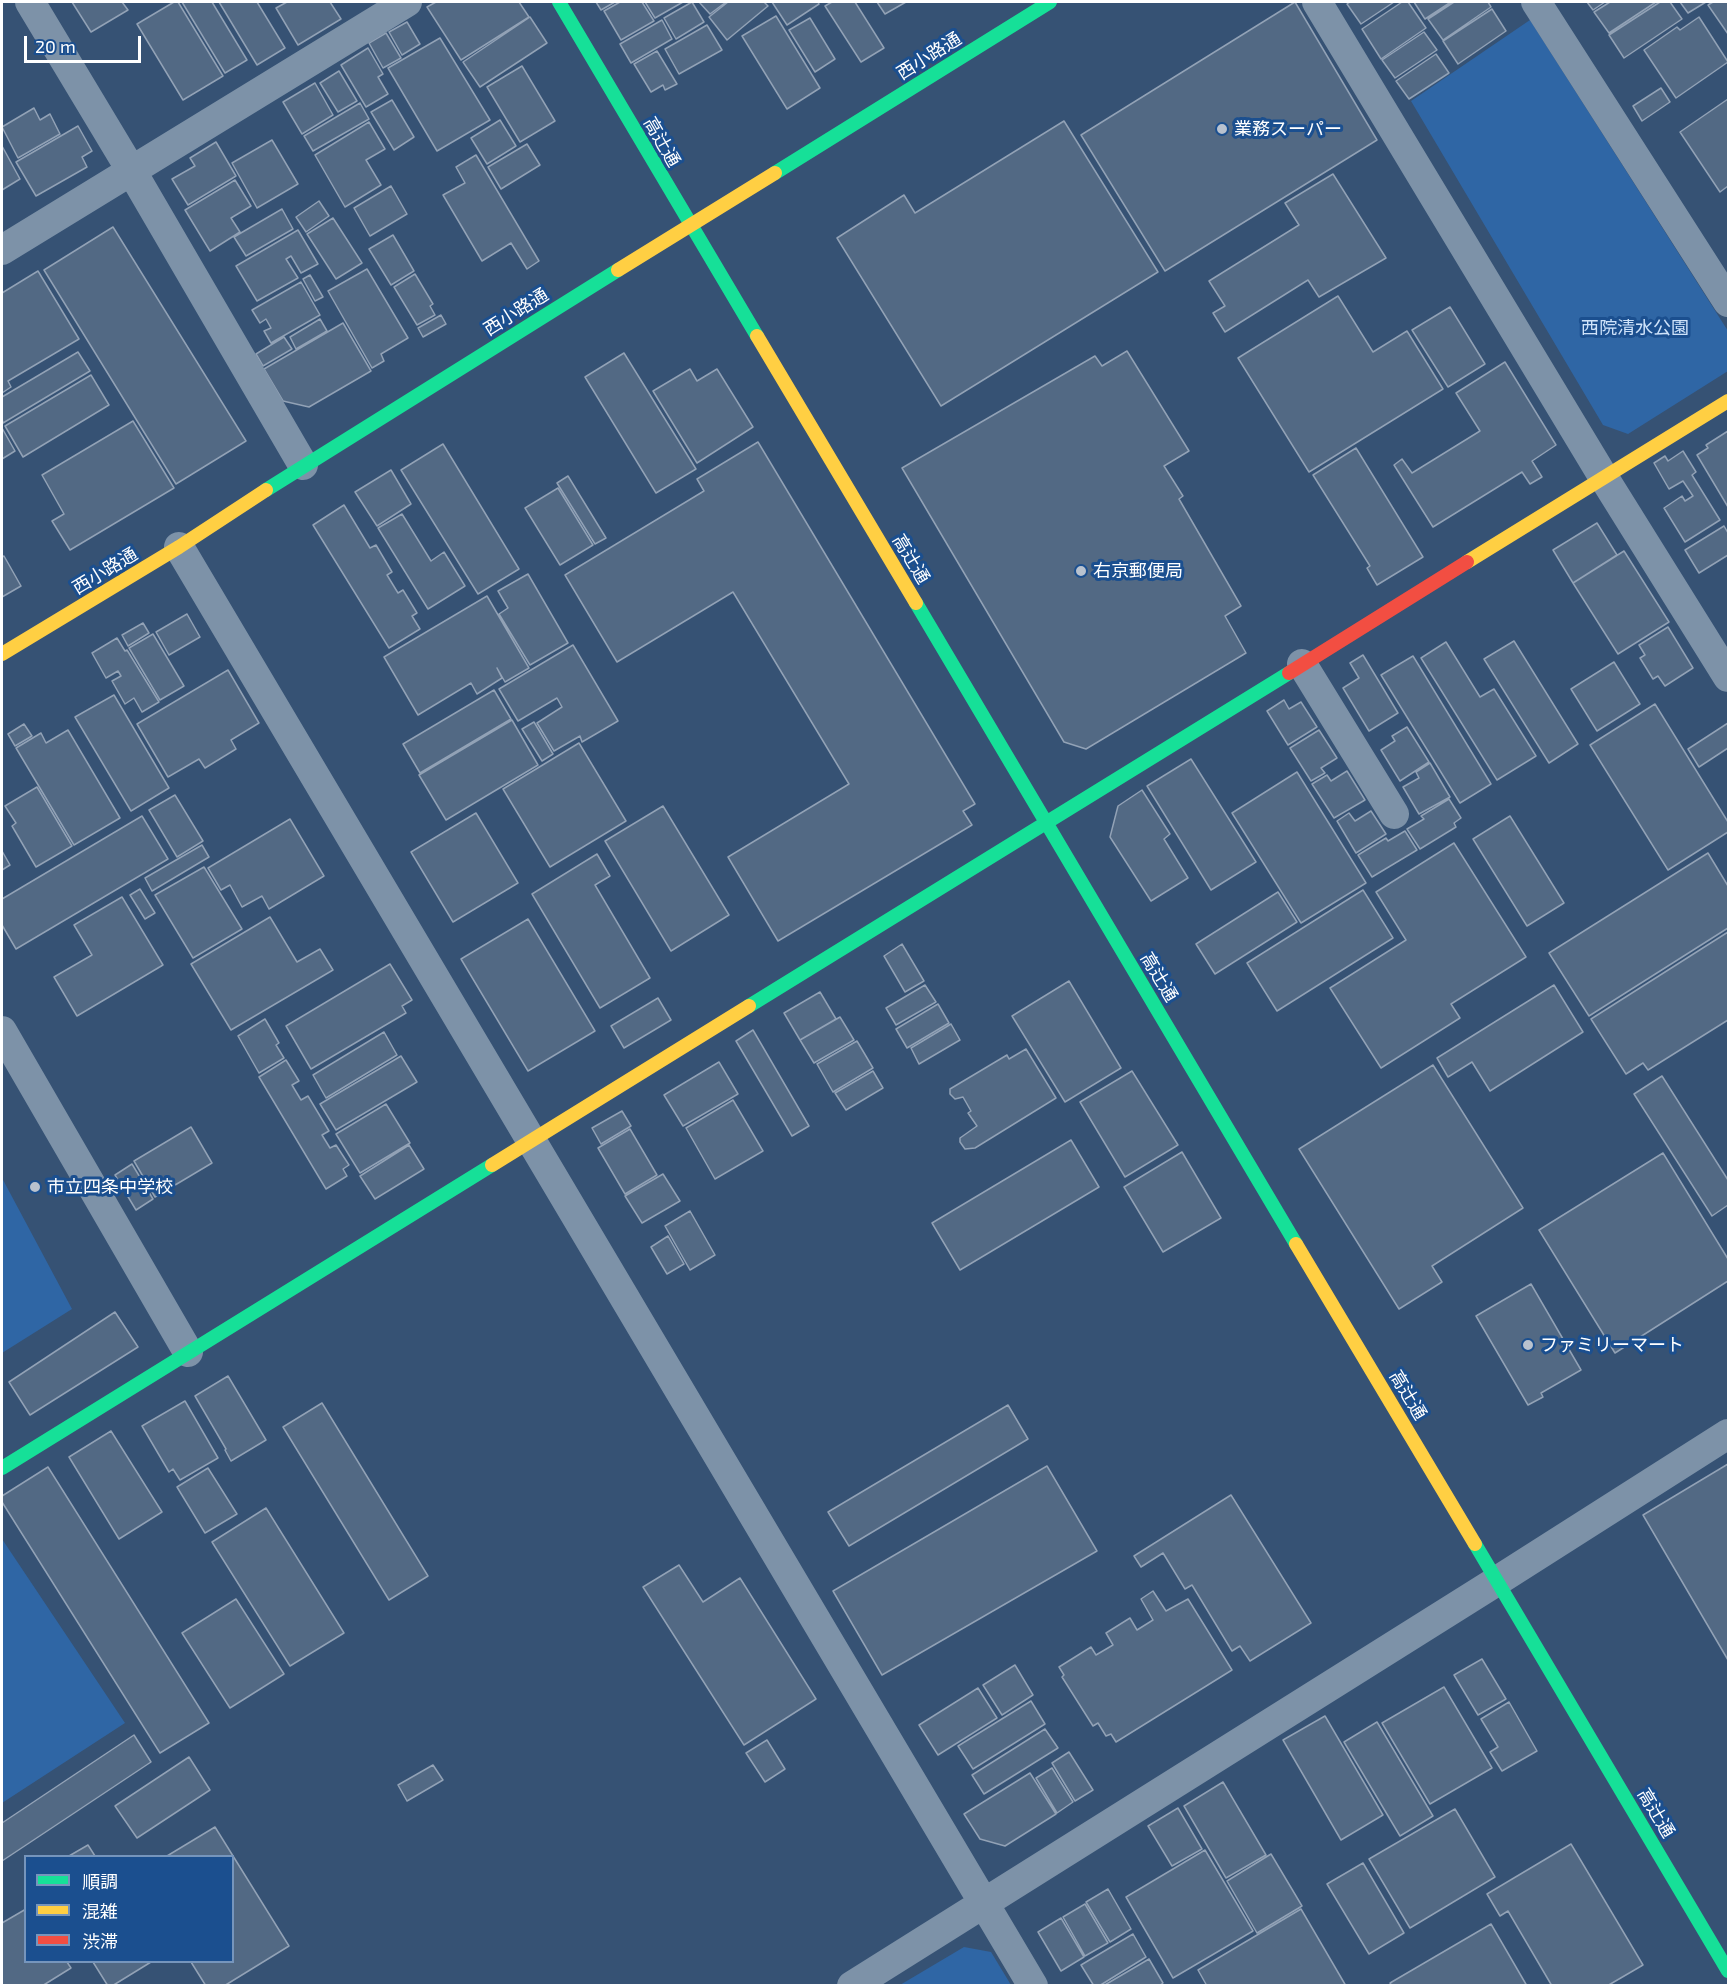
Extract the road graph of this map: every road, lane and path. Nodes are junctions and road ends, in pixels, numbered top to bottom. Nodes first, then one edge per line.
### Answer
1 (30, 2) edge
2 (407, 2) edge
3 (559, 2) edge
4 (1050, 2) edge
5 (1317, 2) edge
6 (1536, 2) edge
7 (131, 170) junction
8 (691, 226) junction
9 (2, 250) edge
10 (1728, 302) edge
11 (1728, 401) edge
12 (303, 465) junction
13 (1604, 478) junction
14 (178, 547) junction
15 (1717, 634) edge
16 (2, 654) edge
17 (1302, 664) junction
18 (1728, 677) edge
19 (1394, 814) dead end
20 (1047, 822) junction
21 (2, 1032) edge
22 (531, 1141) junction
23 (188, 1352) junction
24 (1728, 1434) edge
25 (2, 1468) edge
26 (1497, 1581) junction
27 (984, 1903) junction
28 (1728, 1971) edge
29 (852, 1986) edge
30 (1033, 1986) edge

1 - 7 street
2 - 7 street
3 - 8 street, 高辻通
4 - 8 street, 西小路通
5 - 13 street
6 - 10 street
7 - 9 street
7 - 12 street
8 - 12 street, 西小路通
8 - 20 street, 高辻通
11 - 13 street
12 - 14 street, 西小路通
13 - 15 street
13 - 17 street
14 - 16 street, 西小路通
14 - 22 street
15 - 18 street
17 - 19 street
17 - 20 street
20 - 22 street
20 - 26 street, 高辻通
21 - 23 street
22 - 23 street
22 - 27 street
23 - 25 street
24 - 26 street
26 - 27 street
26 - 28 street, 高辻通
27 - 29 street
27 - 30 street

